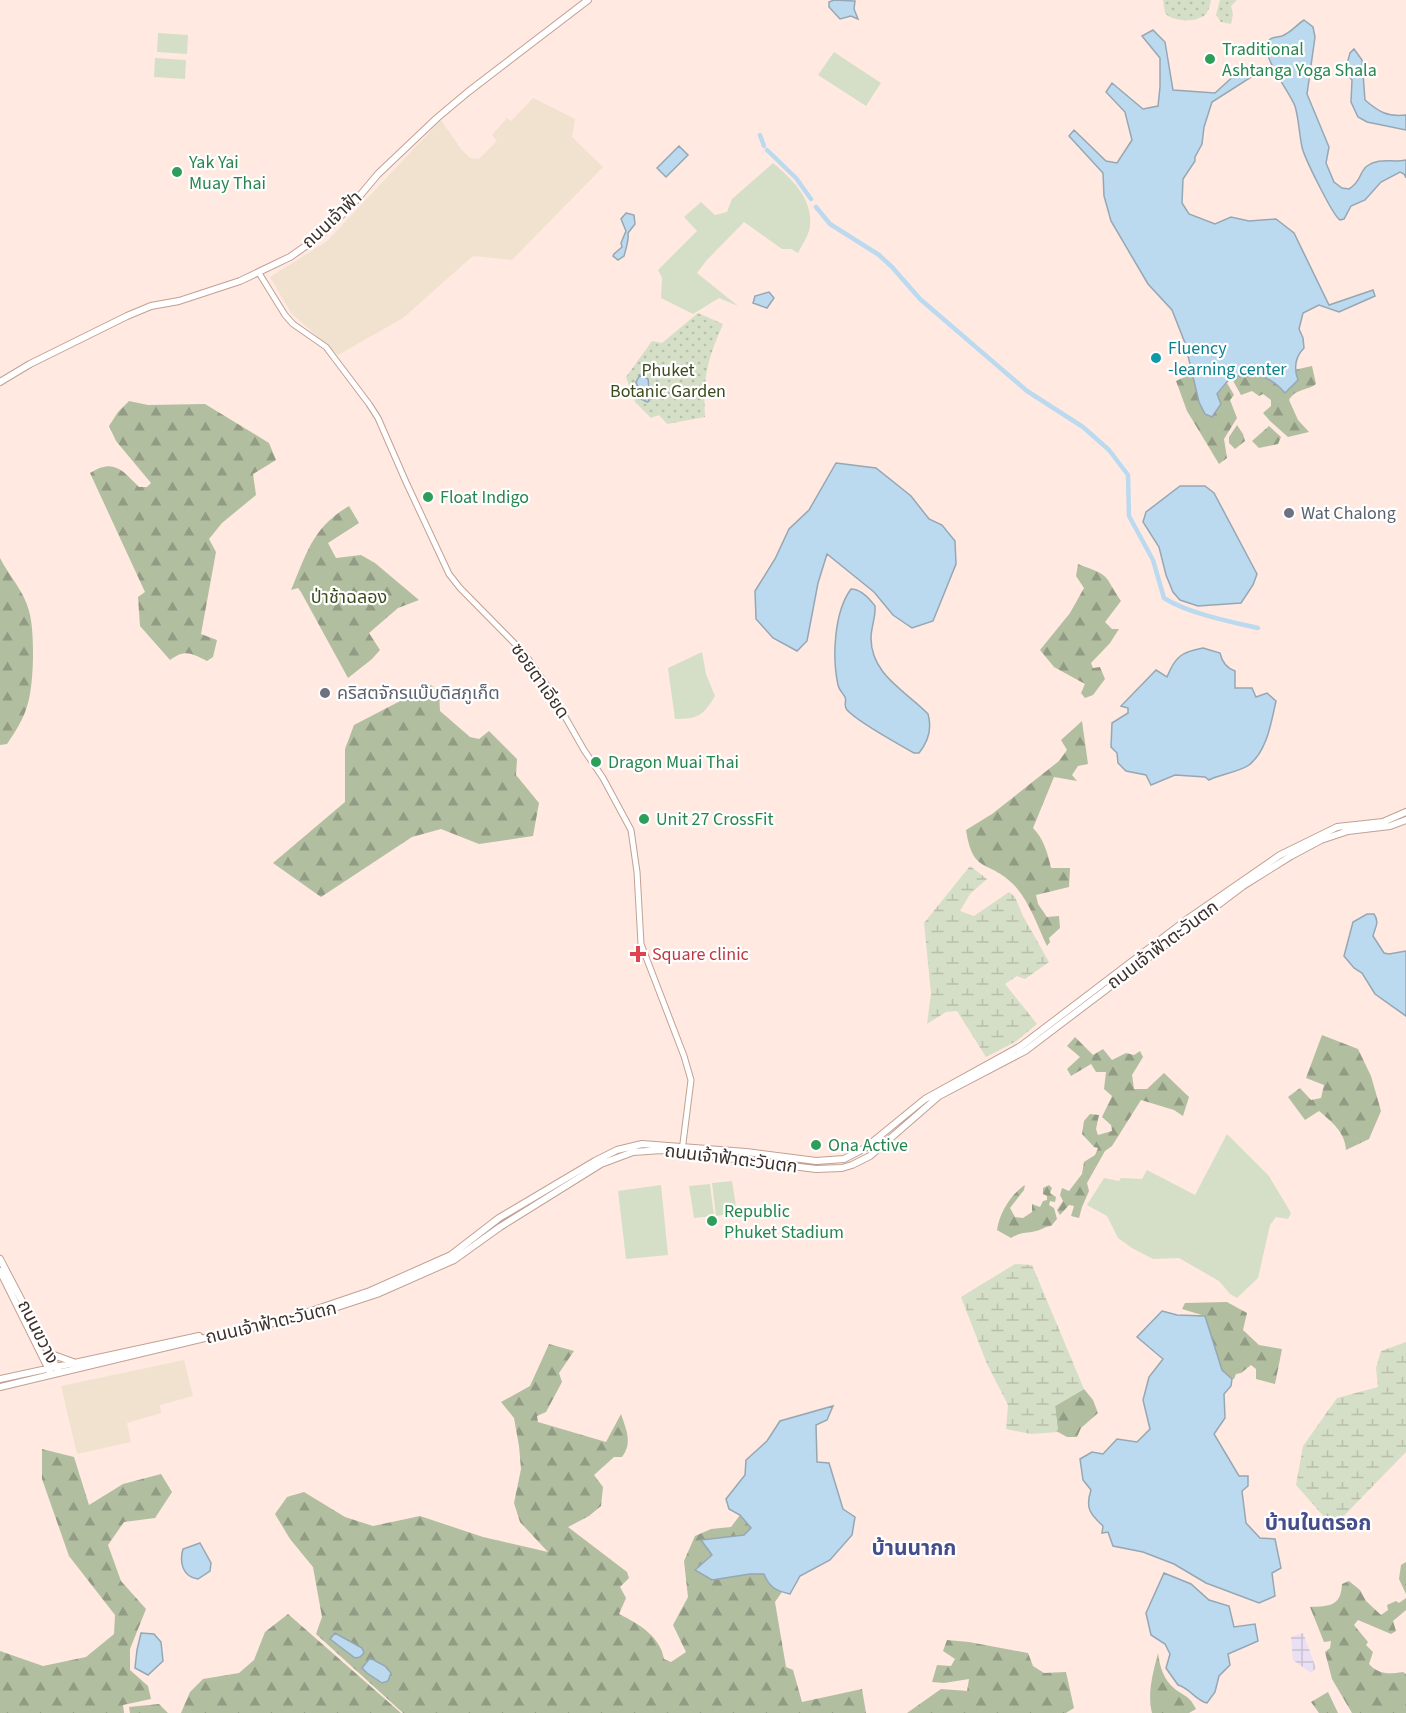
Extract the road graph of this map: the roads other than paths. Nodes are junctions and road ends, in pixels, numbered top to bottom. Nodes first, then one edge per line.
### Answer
1 (588, 0) edge
2 (259, 273) junction
3 (0, 382) edge
4 (1406, 812) edge
5 (1406, 820) edge
6 (682, 1150) junction
7 (0, 1259) edge
8 (0, 1271) edge
9 (45, 1352) junction
10 (75, 1363) junction
11 (36, 1371) junction
12 (54, 1371) junction
13 (0, 1379) edge
14 (0, 1387) edge

1 - 2 main road, ถนนเจ้าฟ้า
2 - 3 main road, ถนนเจ้าฟ้า
2 - 6 street, ซอยตาเอียด
4 - 6 main road, ถนนเจ้าฟ้าตะวันตก
5 - 6 main road, ถนนเจ้าฟ้าตะวันตก
6 - 10 main road, ถนนเจ้าฟ้าตะวันตก
6 - 12 main road, ถนนเจ้าฟ้าตะวันตก
7 - 9 main road, ถนนขวาง
8 - 9 main road, ถนนขวาง
9 - 10 main road
9 - 11 main road
9 - 12 main road, ถนนขวาง
10 - 12 main road, ถนนเจ้าฟ้าตะวันตก
11 - 12 main road, ถนนเจ้าฟ้าตะวันตก
11 - 13 main road, ถนนเจ้าฟ้าตะวันตก
12 - 14 main road, ถนนเจ้าฟ้าตะวันตก

